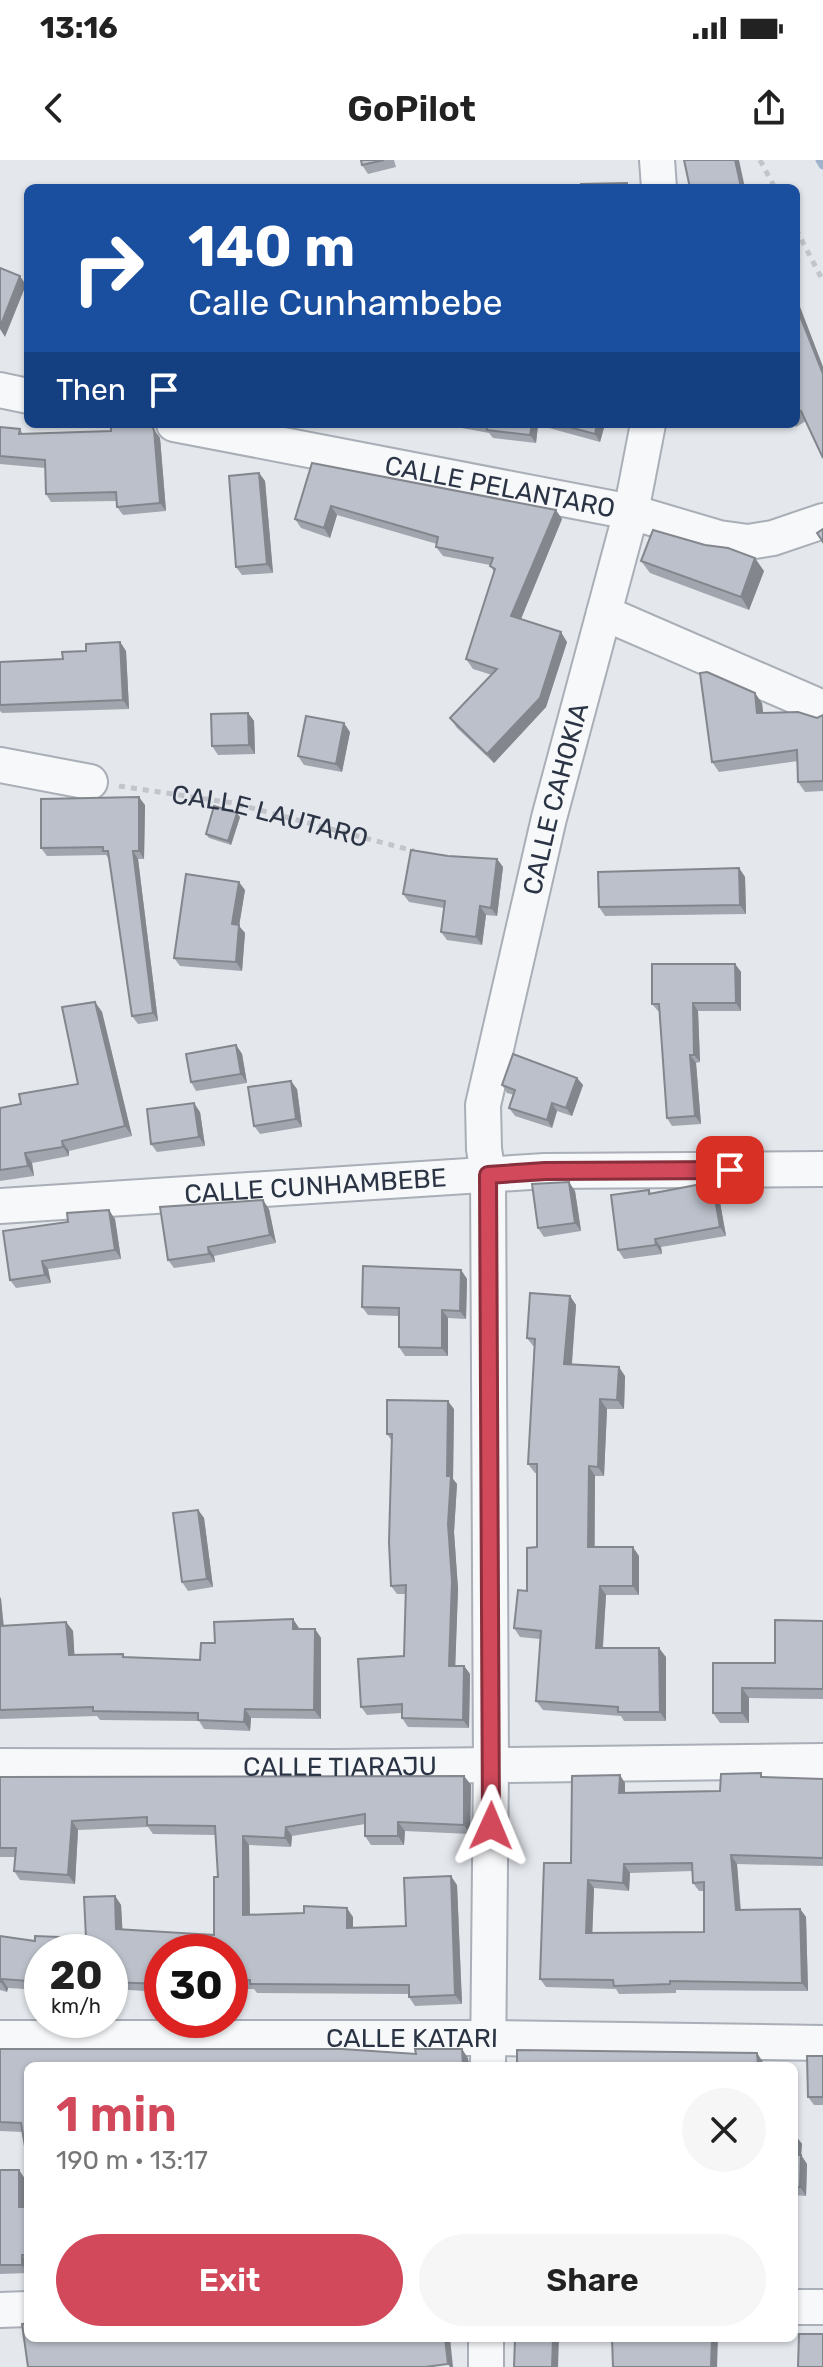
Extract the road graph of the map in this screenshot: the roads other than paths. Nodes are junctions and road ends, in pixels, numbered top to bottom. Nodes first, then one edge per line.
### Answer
1 (657, 160) edge
2 (659, 184) edge
3 (0, 390) edge
4 (24, 395) edge
5 (195, 428) edge
6 (647, 428) edge
7 (631, 512) junction
8 (823, 521) edge
9 (604, 613) junction
10 (823, 708) edge
11 (0, 765) edge
12 (90, 782) road end
13 (823, 1169) edge
14 (488, 1175) junction
15 (0, 1206) edge
16 (823, 1761) edge
17 (491, 1765) junction
18 (0, 1766) edge
19 (0, 2038) edge
20 (823, 2043) edge
21 (489, 2052) edge
22 (798, 2307) edge
23 (823, 2307) edge
24 (24, 2309) edge
25 (0, 2310) edge
26 (486, 2342) edge
27 (486, 2367) edge

1 - 2 street
3 - 4 street
5 - 7 street, CALLE PELANTARO
6 - 7 street, CALLE CAHOKIA
7 - 8 street, CALLE PELANTARO
7 - 9 street, CALLE CAHOKIA
9 - 10 street
9 - 14 street, CALLE CAHOKIA
11 - 12 street
13 - 14 street, CALLE CUNHAMBEBE
14 - 15 street, CALLE CUNHAMBEBE
14 - 17 street, CALLE CAHOKIA
16 - 17 street, CALLE TIARAJU
17 - 18 street, CALLE TIARAJU
17 - 21 street, CALLE CAHOKIA
19 - 21 street, CALLE KATARI
20 - 21 street, CALLE KATARI
22 - 23 street
24 - 25 street
26 - 27 street

